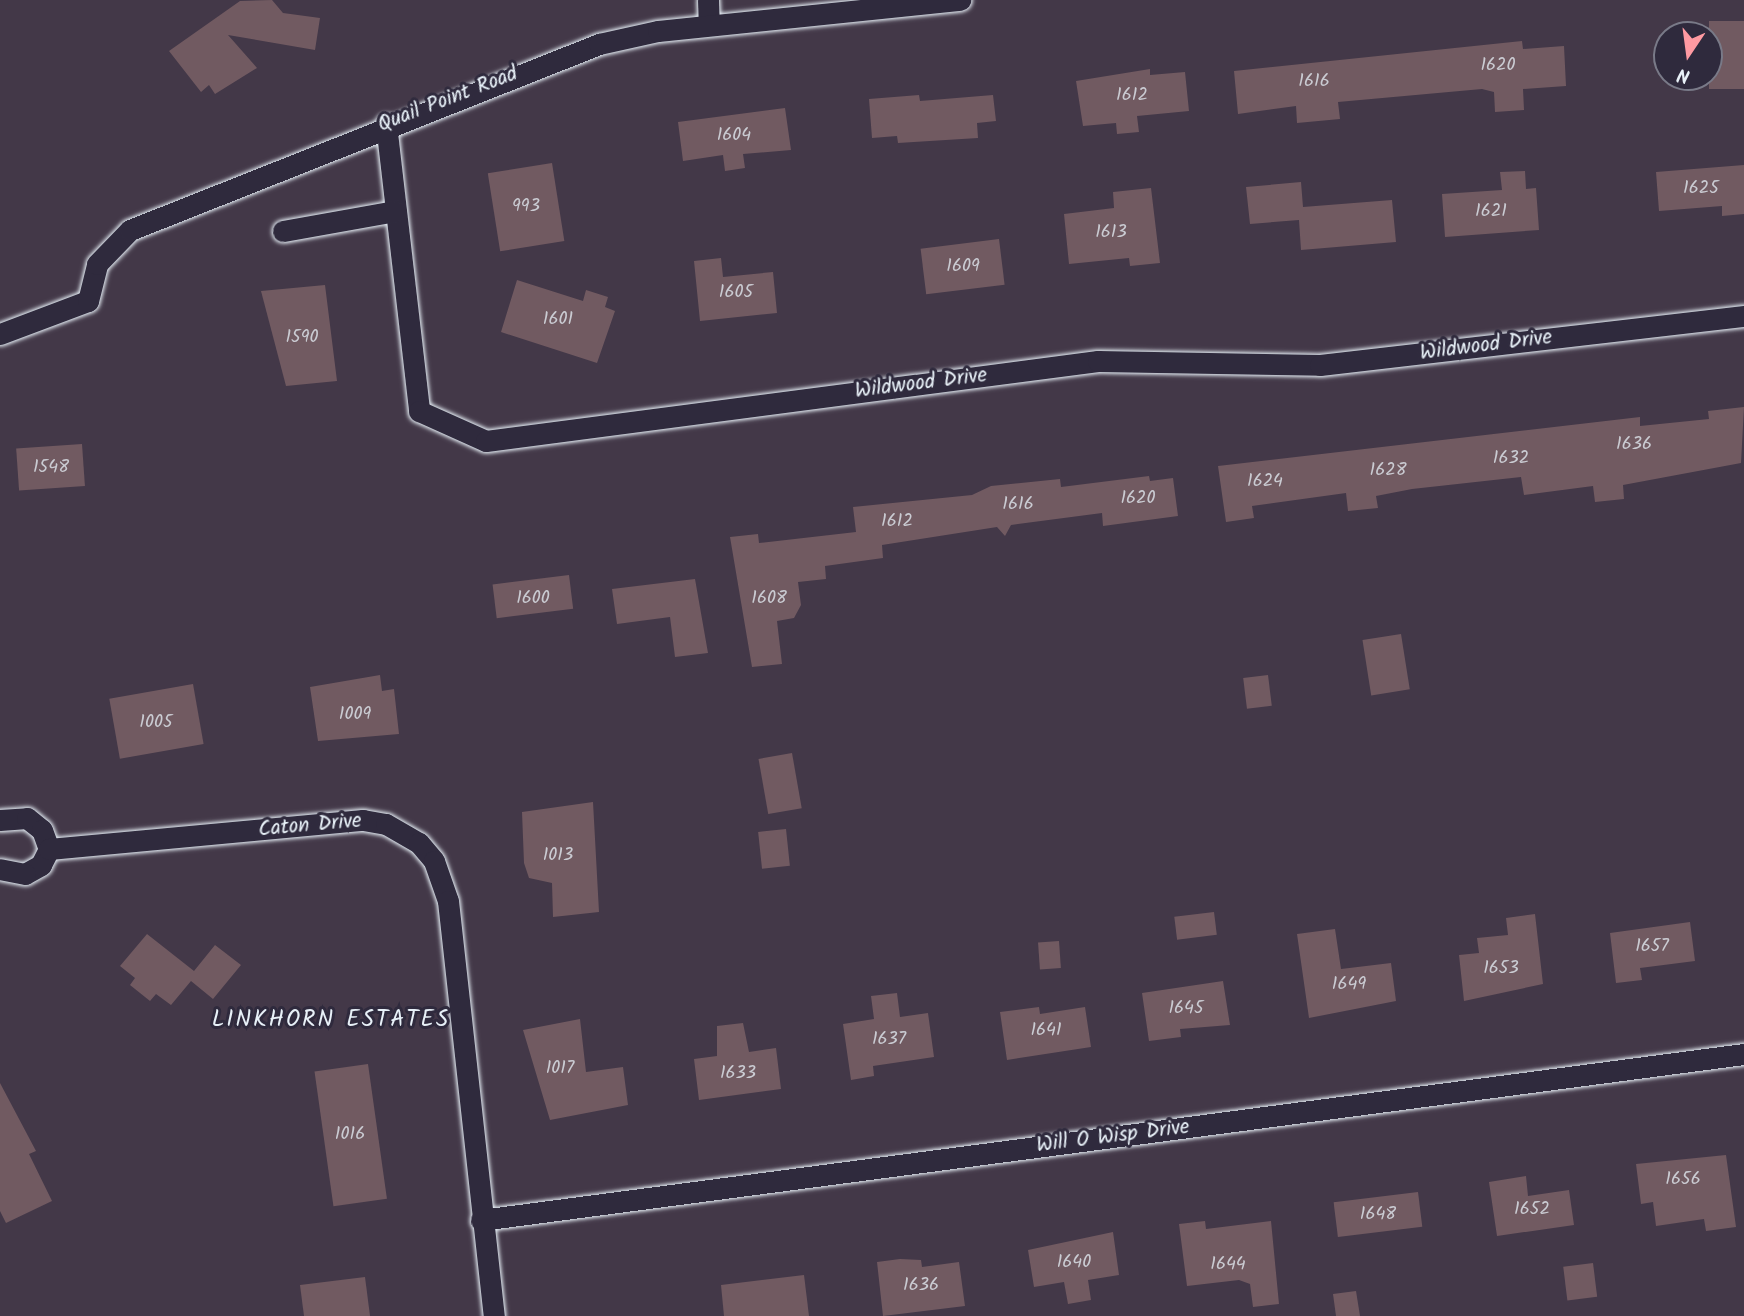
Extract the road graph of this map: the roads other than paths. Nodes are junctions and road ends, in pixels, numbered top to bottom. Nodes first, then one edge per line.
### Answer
1 (708, 0) edge
2 (960, 0) edge
3 (709, 25) junction
4 (386, 124) junction
5 (395, 211) junction
6 (284, 231) dead end
7 (1744, 316) edge
8 (0, 334) edge
9 (0, 820) edge
10 (49, 849) junction
11 (0, 869) edge
12 (1744, 1054) edge
13 (481, 1220) junction
14 (494, 1316) edge

1 - 3 street
2 - 3 street, Quail Point Road
3 - 4 street, Quail Point Road
4 - 5 street
4 - 8 street, Quail Point Road
5 - 6 street
5 - 7 street, Wildwood Drive
9 - 10 street
10 - 11 street
10 - 13 street, Caton Drive
12 - 13 street, Will O Wisp Drive
13 - 14 street, Caton Drive

